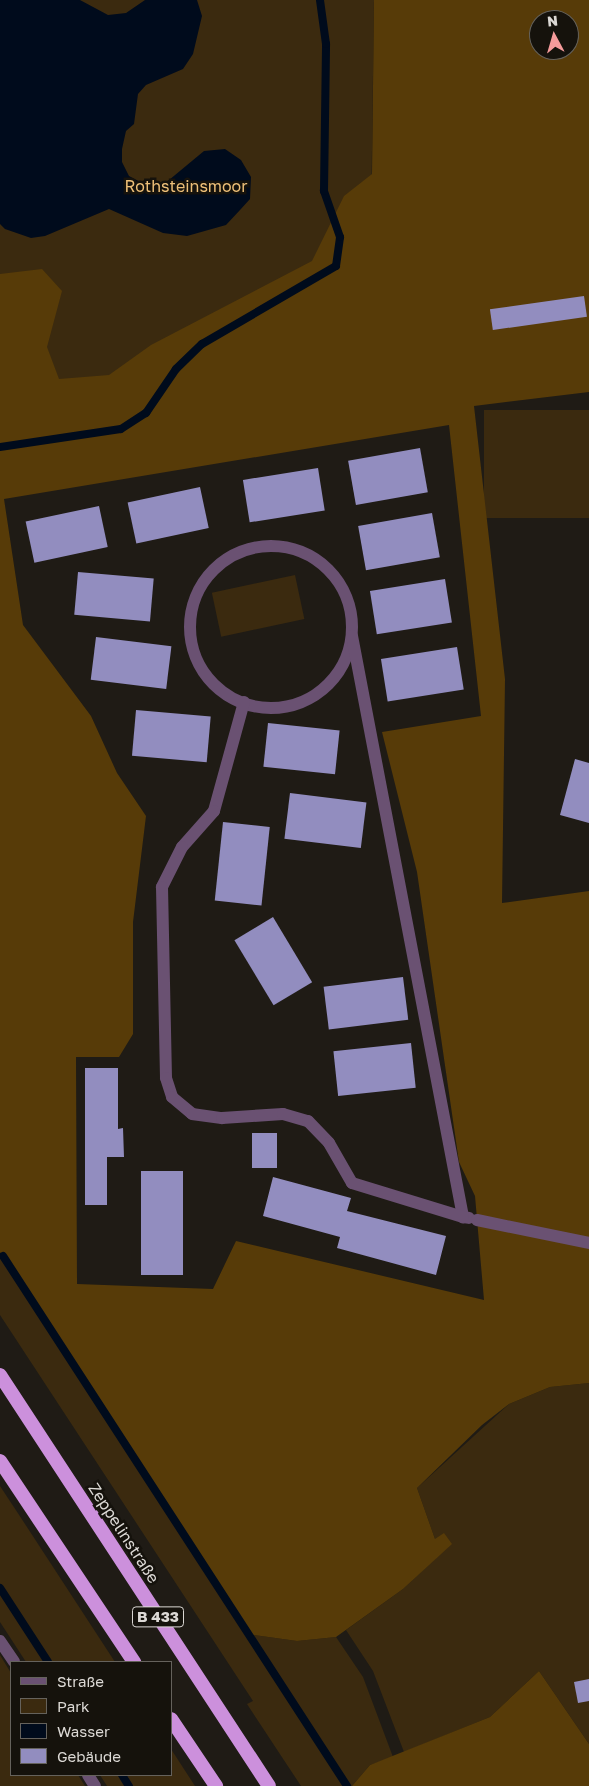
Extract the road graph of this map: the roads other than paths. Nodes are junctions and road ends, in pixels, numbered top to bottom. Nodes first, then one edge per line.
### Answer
1 (352, 636) junction
2 (244, 702) junction
3 (463, 1217) junction
4 (589, 1243) edge
5 (0, 1374) edge
6 (0, 1460) edge
7 (0, 1641) edge
8 (13, 1661) edge
9 (133, 1661) edge
10 (172, 1720) edge
11 (216, 1786) edge
12 (269, 1786) edge

1 - 2 street
1 - 2 street
1 - 3 street
2 - 3 street
3 - 4 street
5 - 12 highway, Zeppelinstraße / B 433
6 - 9 highway, B 433
7 - 8 street
10 - 11 highway

